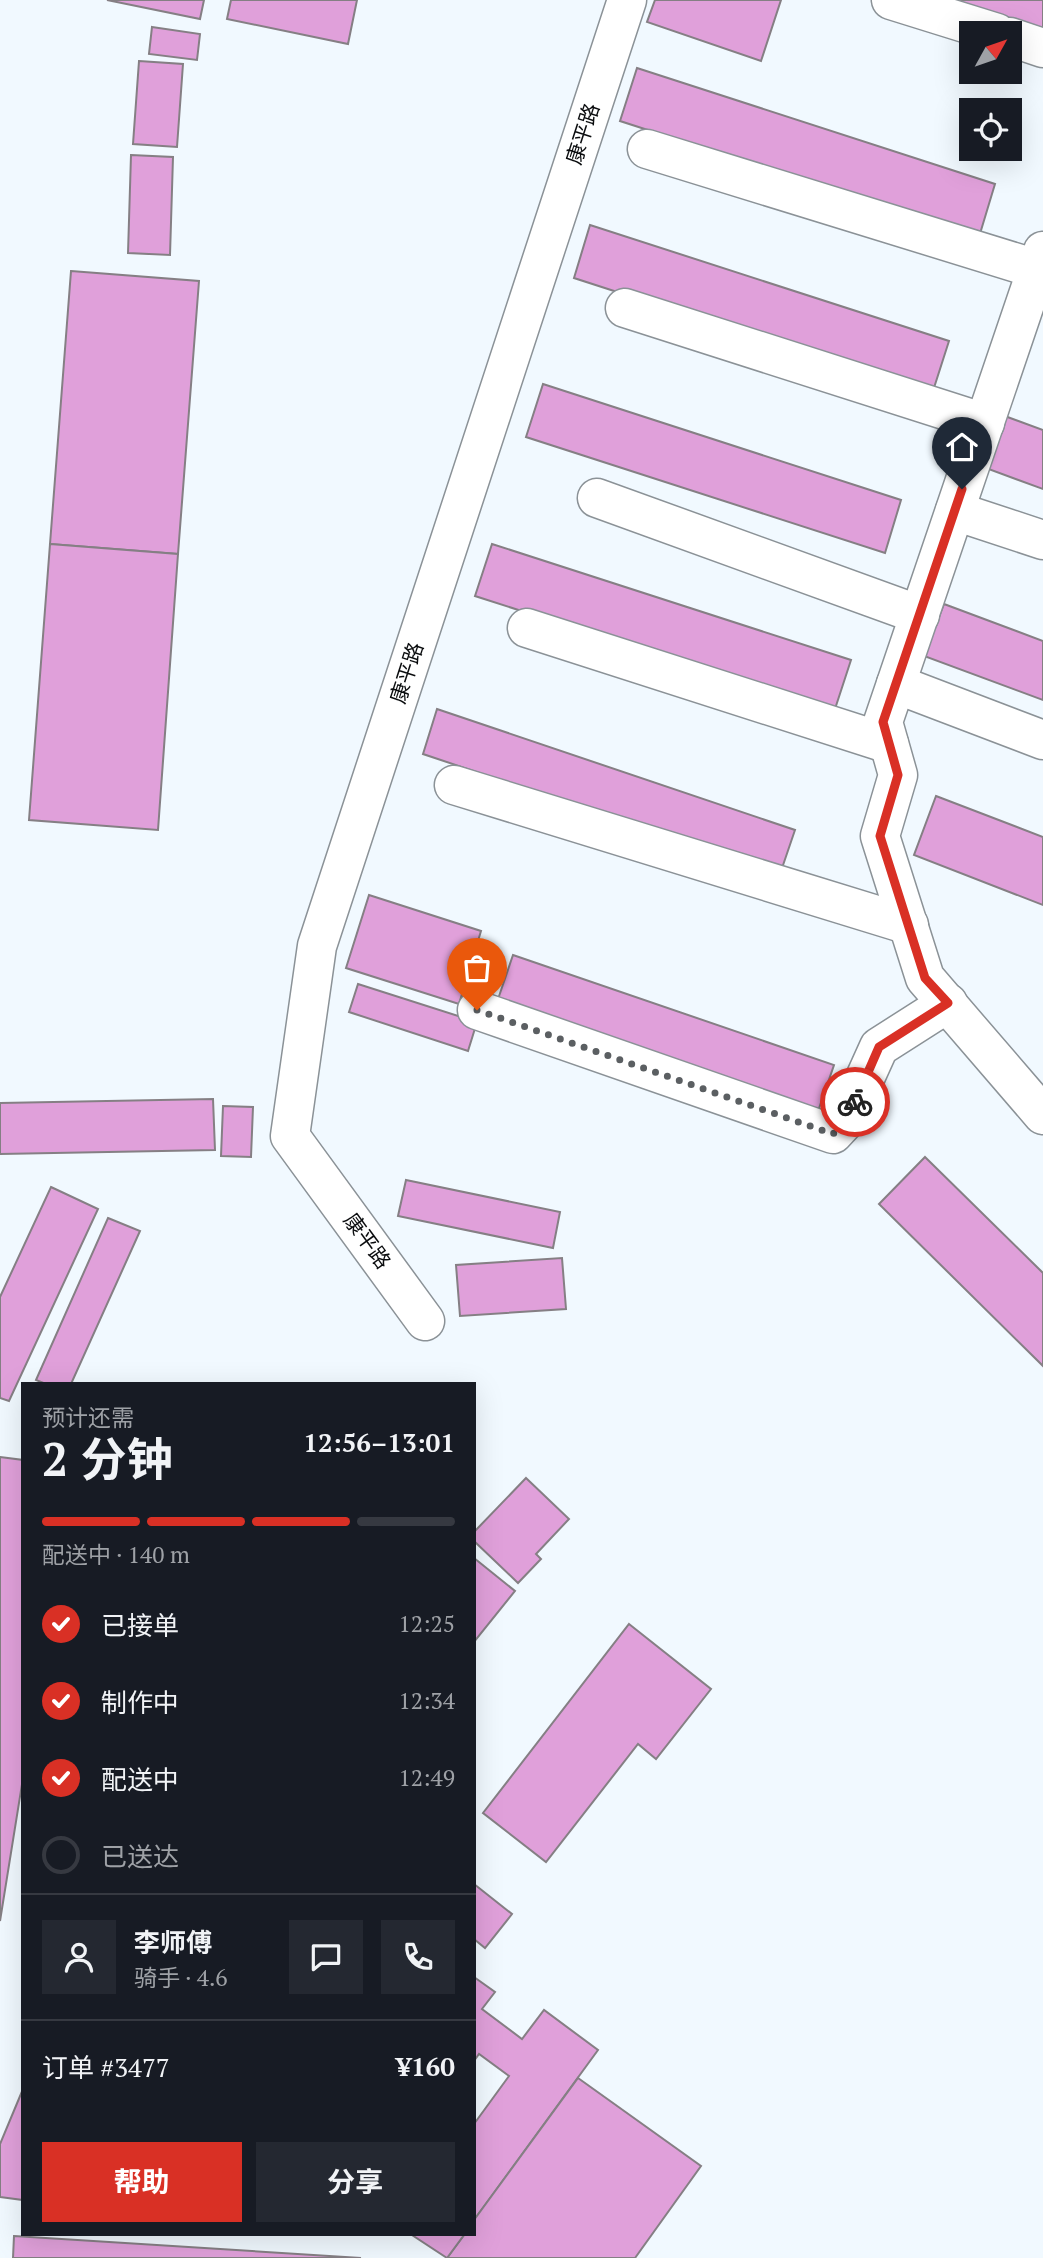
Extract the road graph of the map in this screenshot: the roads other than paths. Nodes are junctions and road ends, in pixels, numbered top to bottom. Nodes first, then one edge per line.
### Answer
1 (627, 0) edge
2 (891, 0) edge
3 (959, 21) edge
4 (1022, 41) edge
5 (1043, 48) edge
6 (647, 149) dead end
7 (1041, 264) edge
8 (625, 308) dead end
9 (985, 423) junction
10 (597, 498) dead end
11 (955, 512) junction
12 (1043, 540) edge
13 (920, 615) junction
14 (527, 628) dead end
15 (896, 684) junction
16 (1043, 740) edge
17 (890, 744) junction
18 (454, 785) dead end
19 (909, 925) junction
20 (948, 1003) junction
21 (477, 1010) dead end
22 (1043, 1115) edge
23 (425, 1321) dead end

1 - 23 street, 康平路
2 - 3 street
4 - 5 street
6 - 7 street
7 - 9 street
8 - 9 street
9 - 11 street
10 - 13 street
11 - 12 street
11 - 13 street
13 - 15 street
14 - 17 street
15 - 16 street
15 - 17 street
17 - 19 street
18 - 19 street
19 - 20 street
20 - 21 street
20 - 22 street

